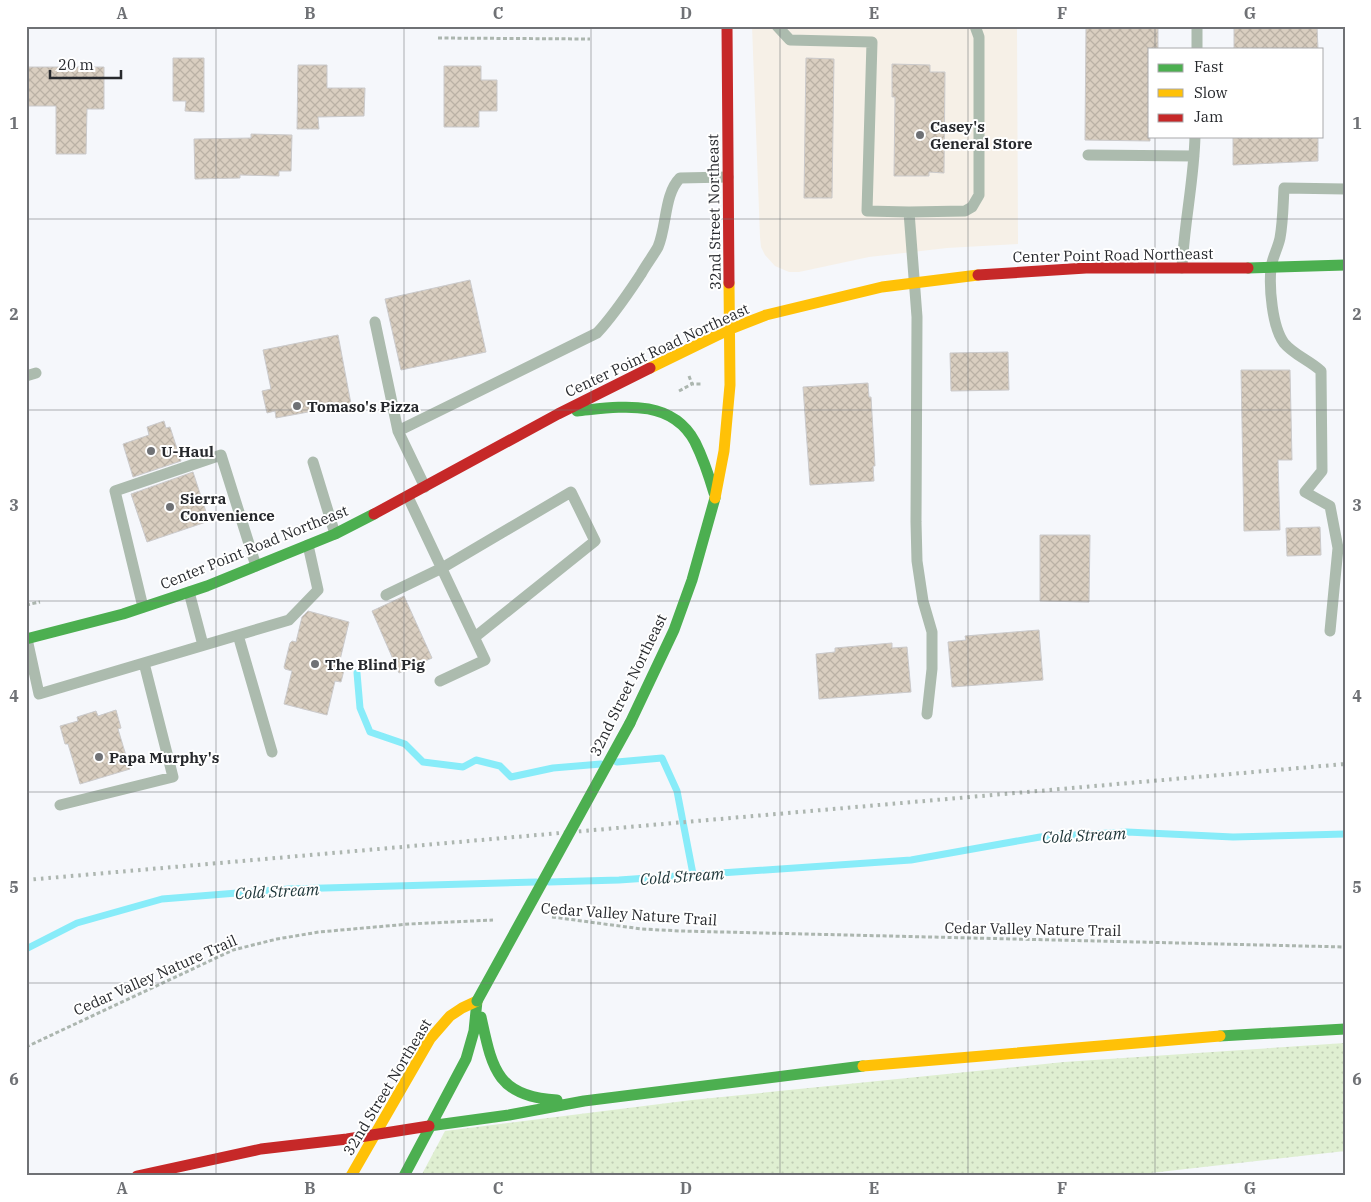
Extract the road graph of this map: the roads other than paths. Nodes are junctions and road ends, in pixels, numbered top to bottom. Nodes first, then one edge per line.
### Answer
1 (727, 26) edge
2 (777, 26) edge
3 (975, 26) edge
4 (1197, 26) edge
5 (1197, 48) edge
6 (1195, 138) edge
7 (1088, 155) dead end
8 (1194, 156) junction
9 (728, 177) junction
10 (1345, 189) edge
11 (909, 212) junction
12 (1345, 265) edge
13 (1271, 267) junction
14 (1182, 268) junction
15 (913, 282) junction
16 (375, 322) dead end
17 (730, 329) junction
18 (558, 414) junction
19 (398, 432) junction
20 (313, 462) dead end
21 (425, 487) junction
22 (408, 497) junction
23 (715, 497) junction
24 (335, 534) junction
25 (308, 545) junction
26 (256, 566) junction
27 (442, 568) junction
28 (189, 592) junction
29 (386, 595) dead end
30 (143, 607) junction
31 (1330, 631) dead end
32 (238, 635) junction
33 (27, 637) edge
34 (475, 637) junction
35 (204, 645) junction
36 (144, 663) junction
37 (440, 681) dead end
38 (927, 714) dead end
39 (272, 752) dead end
40 (60, 806) dead end
41 (477, 1001) junction
42 (1345, 1028) edge
43 (584, 1101) junction
44 (429, 1126) junction
45 (374, 1135) junction
46 (137, 1176) edge
47 (351, 1176) edge
48 (404, 1176) edge

1 - 9 main road, 32nd Street Northeast
2 - 11 lane
3 - 11 lane
4 - 5 lane
6 - 8 lane
7 - 8 lane
8 - 14 lane
9 - 17 main road, 32nd Street Northeast
9 - 19 lane
10 - 13 lane
11 - 15 lane
12 - 13 main road, Center Point Road Northeast
13 - 14 main road, Center Point Road Northeast
13 - 31 lane
14 - 15 main road, Center Point Road Northeast
15 - 17 main road, Center Point Road Northeast
15 - 38 lane
16 - 19 lane
17 - 18 main road, Center Point Road Northeast
17 - 23 main road, 32nd Street Northeast
18 - 21 main road, Center Point Road Northeast
18 - 23 main road
19 - 21 lane
20 - 24 lane
21 - 22 main road, Center Point Road Northeast
22 - 24 main road, Center Point Road Northeast
22 - 27 lane
23 - 41 main road, 32nd Street Northeast, bridge
24 - 25 main road, Center Point Road Northeast
25 - 26 main road, Center Point Road Northeast
25 - 32 lane
26 - 28 main road, Center Point Road Northeast
26 - 30 lane
27 - 29 lane
27 - 34 lane
27 - 34 lane
28 - 30 main road, Center Point Road Northeast
28 - 35 lane
30 - 33 main road, Center Point Road Northeast
32 - 35 lane
32 - 39 lane
33 - 36 lane
34 - 37 lane
35 - 36 lane
36 - 40 lane
41 - 43 main road
41 - 44 main road, 32nd Street Northeast
41 - 45 main road, 32nd Street Northeast
42 - 43 main road
43 - 44 main road
44 - 45 main road
44 - 48 main road, 32nd Street Northeast
45 - 46 main road
45 - 47 main road, 32nd Street Northeast

